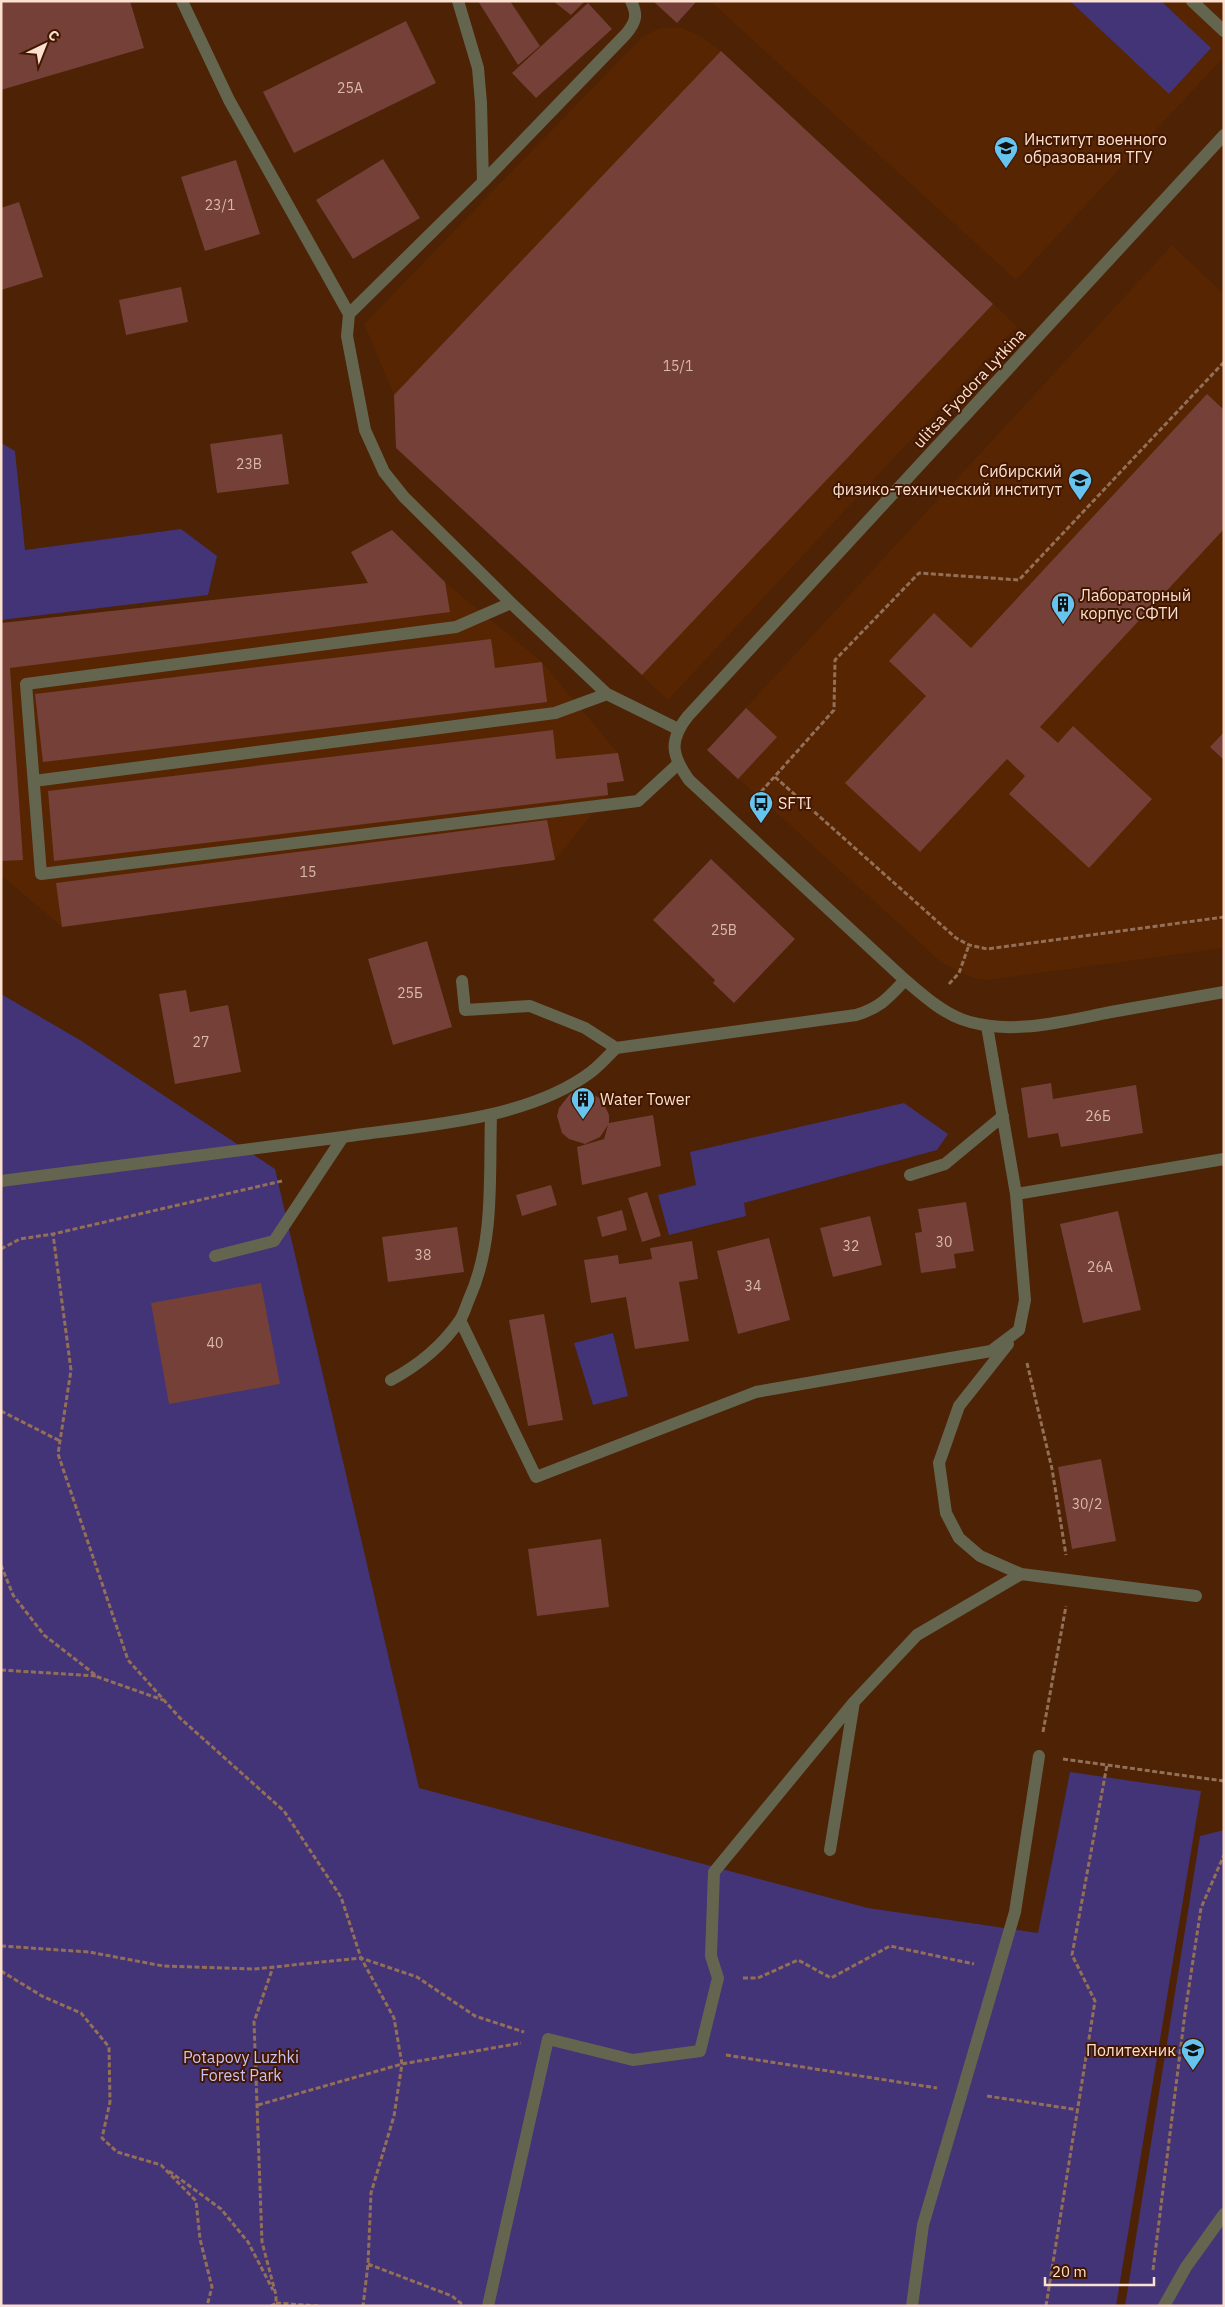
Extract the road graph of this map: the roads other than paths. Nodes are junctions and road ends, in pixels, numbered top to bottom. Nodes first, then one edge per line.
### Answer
1 (182, 1) edge
2 (458, 1) edge
3 (631, 1) edge
4 (1192, 1) edge
5 (1224, 31) edge
6 (1224, 135) edge
7 (483, 182) junction
8 (349, 314) junction
9 (511, 603) junction
10 (607, 694) junction
11 (678, 729) junction
12 (678, 764) junction
13 (34, 781) junction
14 (905, 980) junction
15 (462, 981) dead end
16 (1224, 992) edge
17 (987, 1026) junction
18 (616, 1048) junction
19 (491, 1115) junction
20 (1003, 1116) junction
21 (342, 1137) junction
22 (1224, 1159) edge
23 (910, 1175) dead end
24 (1, 1180) edge
25 (1016, 1194) junction
26 (215, 1256) dead end
27 (460, 1320) junction
28 (1019, 1330) junction
29 (392, 1380) dead end
30 (1021, 1574) junction
31 (1196, 1596) dead end
32 (854, 1702) junction
33 (1039, 1756) road end
34 (830, 1850) dead end
35 (1224, 2214) edge
36 (488, 2306) edge
37 (912, 2306) edge
38 (1164, 2306) edge

1 - 8 street
2 - 7 street
3 - 7 street
4 - 5 street
6 - 11 street, ulitsa Fyodora Lytkina
7 - 8 street
8 - 9 street
9 - 10 street
9 - 13 street
10 - 11 street
10 - 13 street
11 - 12 street
12 - 13 street
12 - 14 street
14 - 17 street
14 - 18 street
15 - 18 street
16 - 17 street
17 - 20 street
18 - 19 street
19 - 21 street
19 - 27 street
20 - 23 street
20 - 25 street
21 - 24 street
21 - 26 street
22 - 25 street
25 - 28 street
27 - 28 street
27 - 29 street
28 - 30 street
30 - 31 street
30 - 32 street
32 - 34 street
32 - 36 street
33 - 37 street
35 - 38 street

